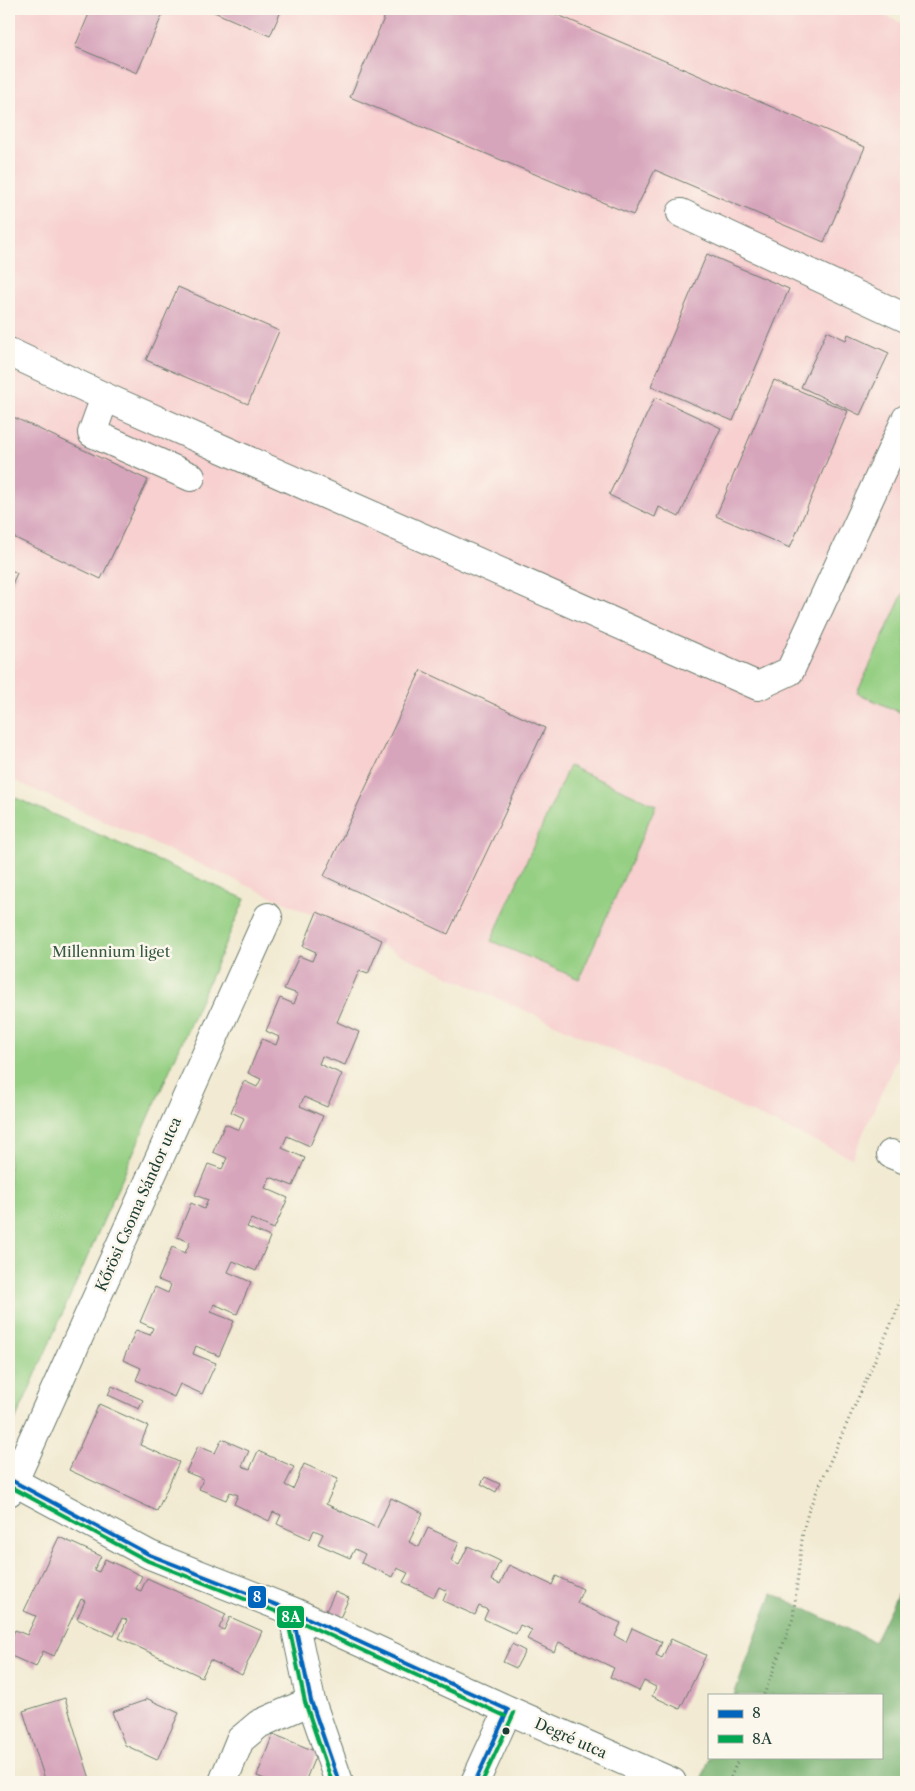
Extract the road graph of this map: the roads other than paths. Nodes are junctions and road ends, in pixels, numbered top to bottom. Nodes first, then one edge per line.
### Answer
1 (681, 213) dead end
2 (906, 318) edge
3 (9, 352) edge
4 (105, 396) junction
5 (906, 418) edge
6 (192, 477) dead end
7 (268, 917) dead end
8 (10, 1484) edge
9 (292, 1611) junction
10 (311, 1702) junction
11 (508, 1710) junction
12 (223, 1782) edge
13 (339, 1782) edge
14 (476, 1782) edge
15 (672, 1782) edge

1 - 2 street
3 - 4 street
4 - 5 street
4 - 6 street
7 - 8 street, Kőrösi Csoma Sándor utca
8 - 9 street, Degré utca
9 - 10 street
9 - 11 street, Degré utca
10 - 12 street
10 - 13 street
11 - 14 street
11 - 15 street, Degré utca

